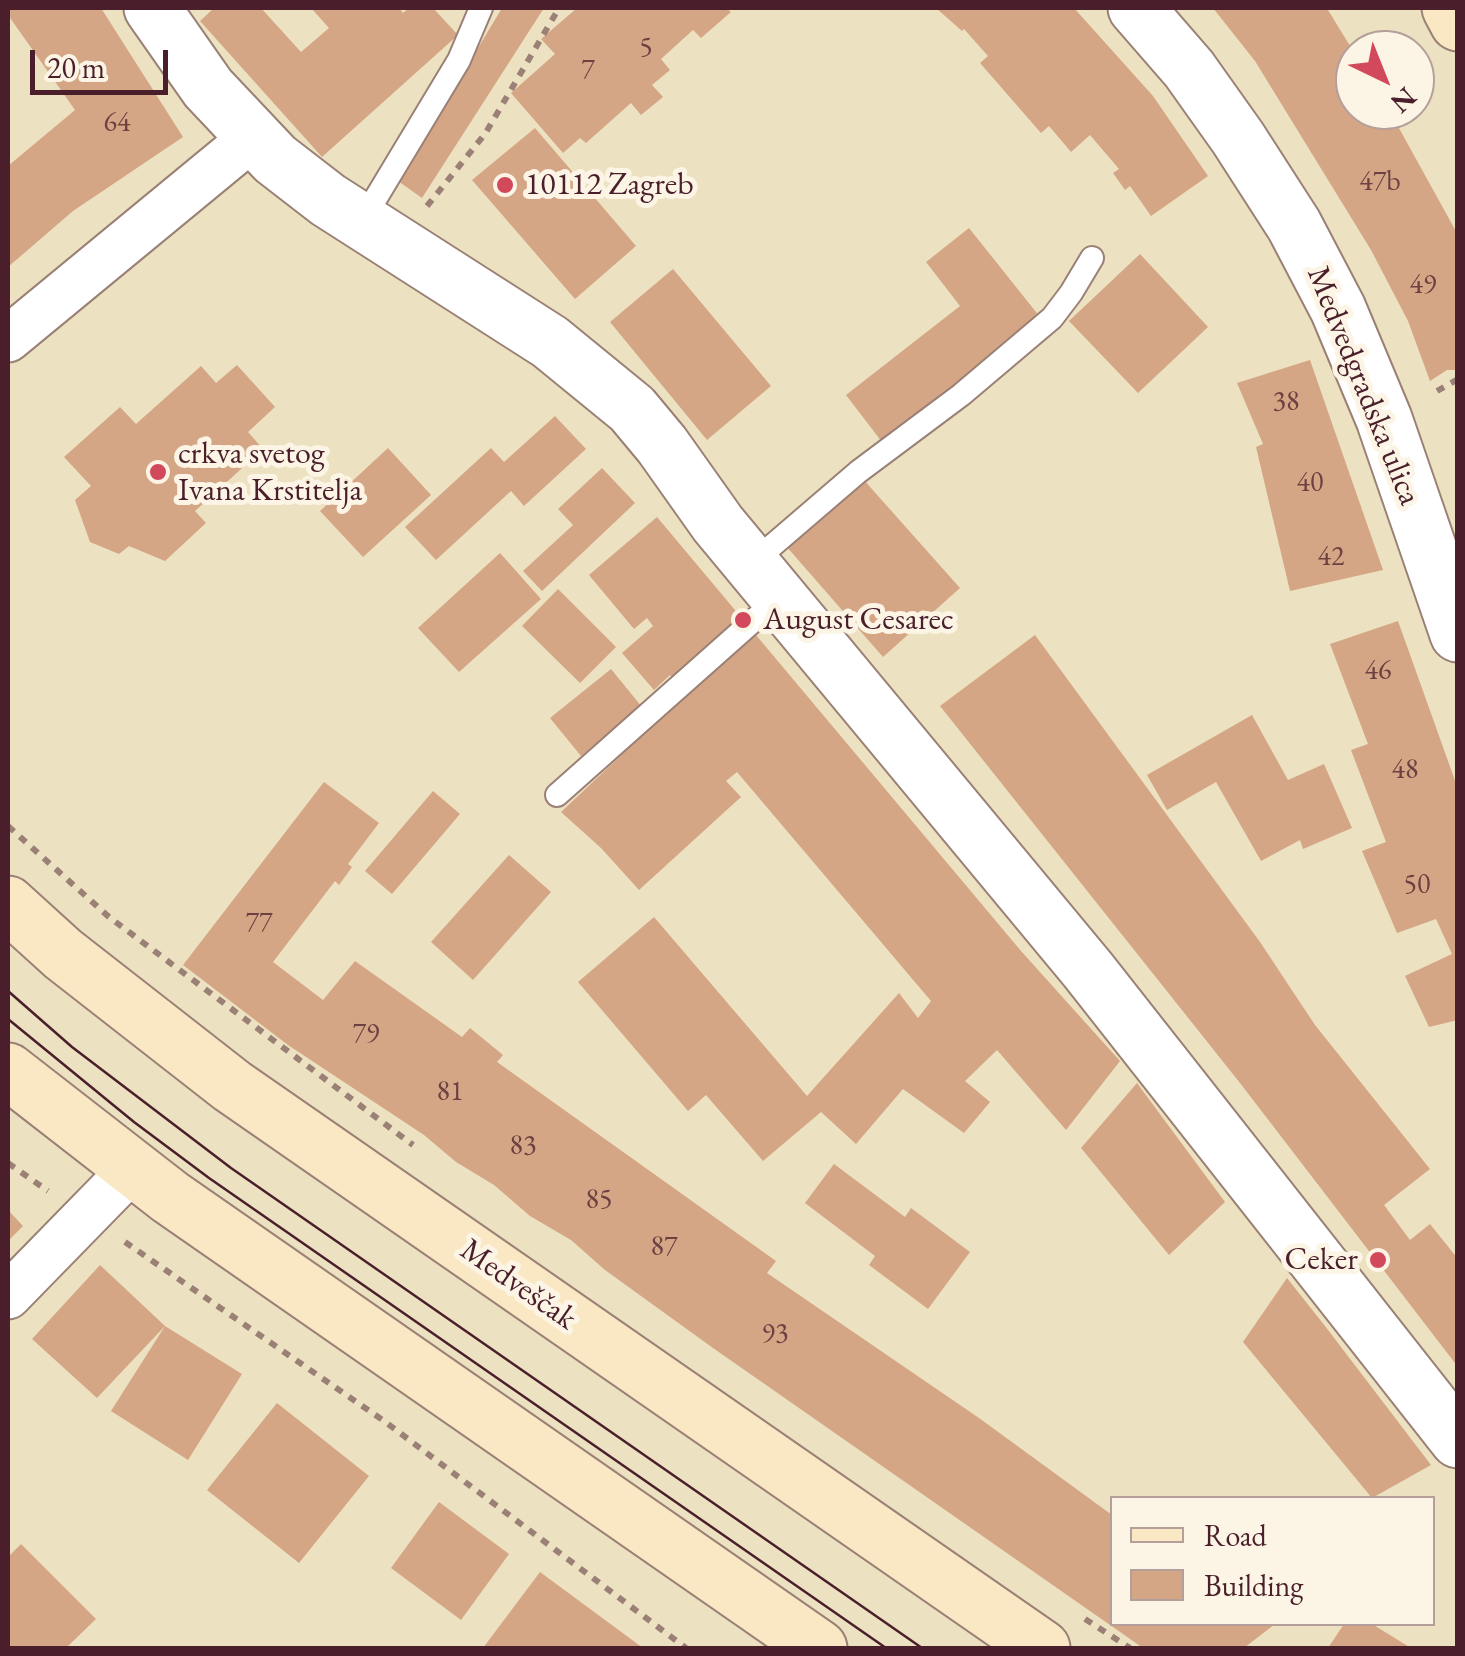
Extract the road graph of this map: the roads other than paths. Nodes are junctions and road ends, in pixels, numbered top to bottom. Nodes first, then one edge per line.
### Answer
1 (152, 8) edge
2 (481, 8) edge
3 (1136, 8) edge
4 (1450, 8) edge
5 (1458, 23) edge
6 (253, 137) junction
7 (362, 221) junction
8 (1092, 258) dead end
9 (8, 339) edge
10 (766, 580) junction
11 (1458, 634) edge
12 (558, 795) dead end
13 (8, 904) edge
14 (8, 1071) edge
15 (132, 1169) junction
16 (8, 1296) edge
17 (1458, 1440) edge
18 (819, 1648) edge
19 (1042, 1648) edge

1 - 6 street
2 - 7 lane
3 - 11 street, Medvedgradska ulica
4 - 5 main road
6 - 7 street
6 - 9 street
7 - 10 street
8 - 10 lane
10 - 12 lane
10 - 17 street
13 - 19 main road, Medveščak
14 - 15 main road
15 - 16 street
15 - 18 main road

